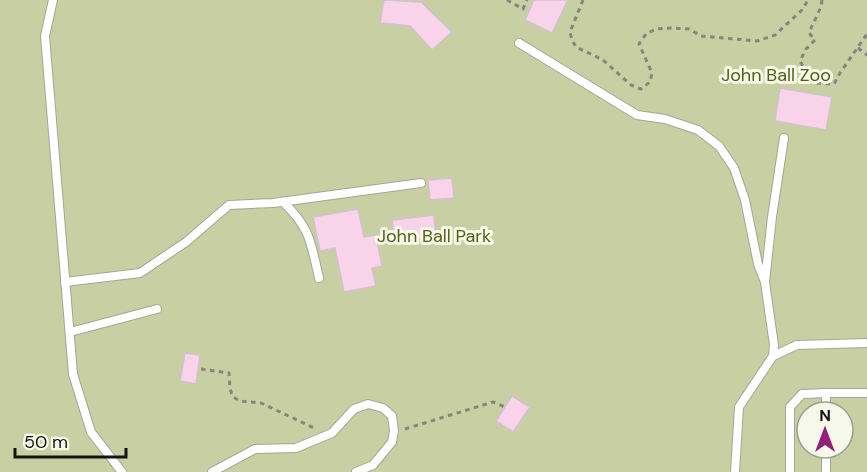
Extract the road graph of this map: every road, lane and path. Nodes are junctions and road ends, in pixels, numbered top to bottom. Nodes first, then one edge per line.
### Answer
1 (53, 0) edge
2 (507, 0) edge
3 (527, 0) edge
4 (583, 0) edge
5 (808, 0) edge
6 (822, 0) edge
7 (867, 34) edge
8 (519, 43) dead end
9 (858, 48) junction
10 (867, 55) edge
11 (784, 138) dead end
12 (421, 183) dead end
13 (283, 202) junction
14 (319, 278) dead end
15 (65, 282) junction
16 (765, 282) junction
17 (157, 309) dead end
18 (69, 332) junction
19 (867, 343) edge
20 (773, 356) junction
21 (201, 369) dead end
22 (826, 393) junction
23 (867, 393) edge
24 (826, 400) edge
25 (505, 407) dead end
26 (394, 431) junction
27 (326, 436) junction
28 (122, 472) edge
29 (212, 472) edge
30 (356, 472) edge
31 (735, 472) edge
32 (790, 472) edge

1 - 15 lane
2 - 3 path
4 - 5 path
6 - 9 path
7 - 9 path
8 - 16 lane
9 - 10 path
11 - 16 lane
12 - 13 lane
13 - 14 lane
13 - 15 lane
15 - 18 lane
16 - 20 lane
17 - 18 lane
18 - 28 lane
19 - 20 lane
20 - 31 lane
21 - 27 path
22 - 23 lane
22 - 24 lane
22 - 32 lane
25 - 26 path
26 - 27 lane
26 - 30 lane
27 - 29 lane

